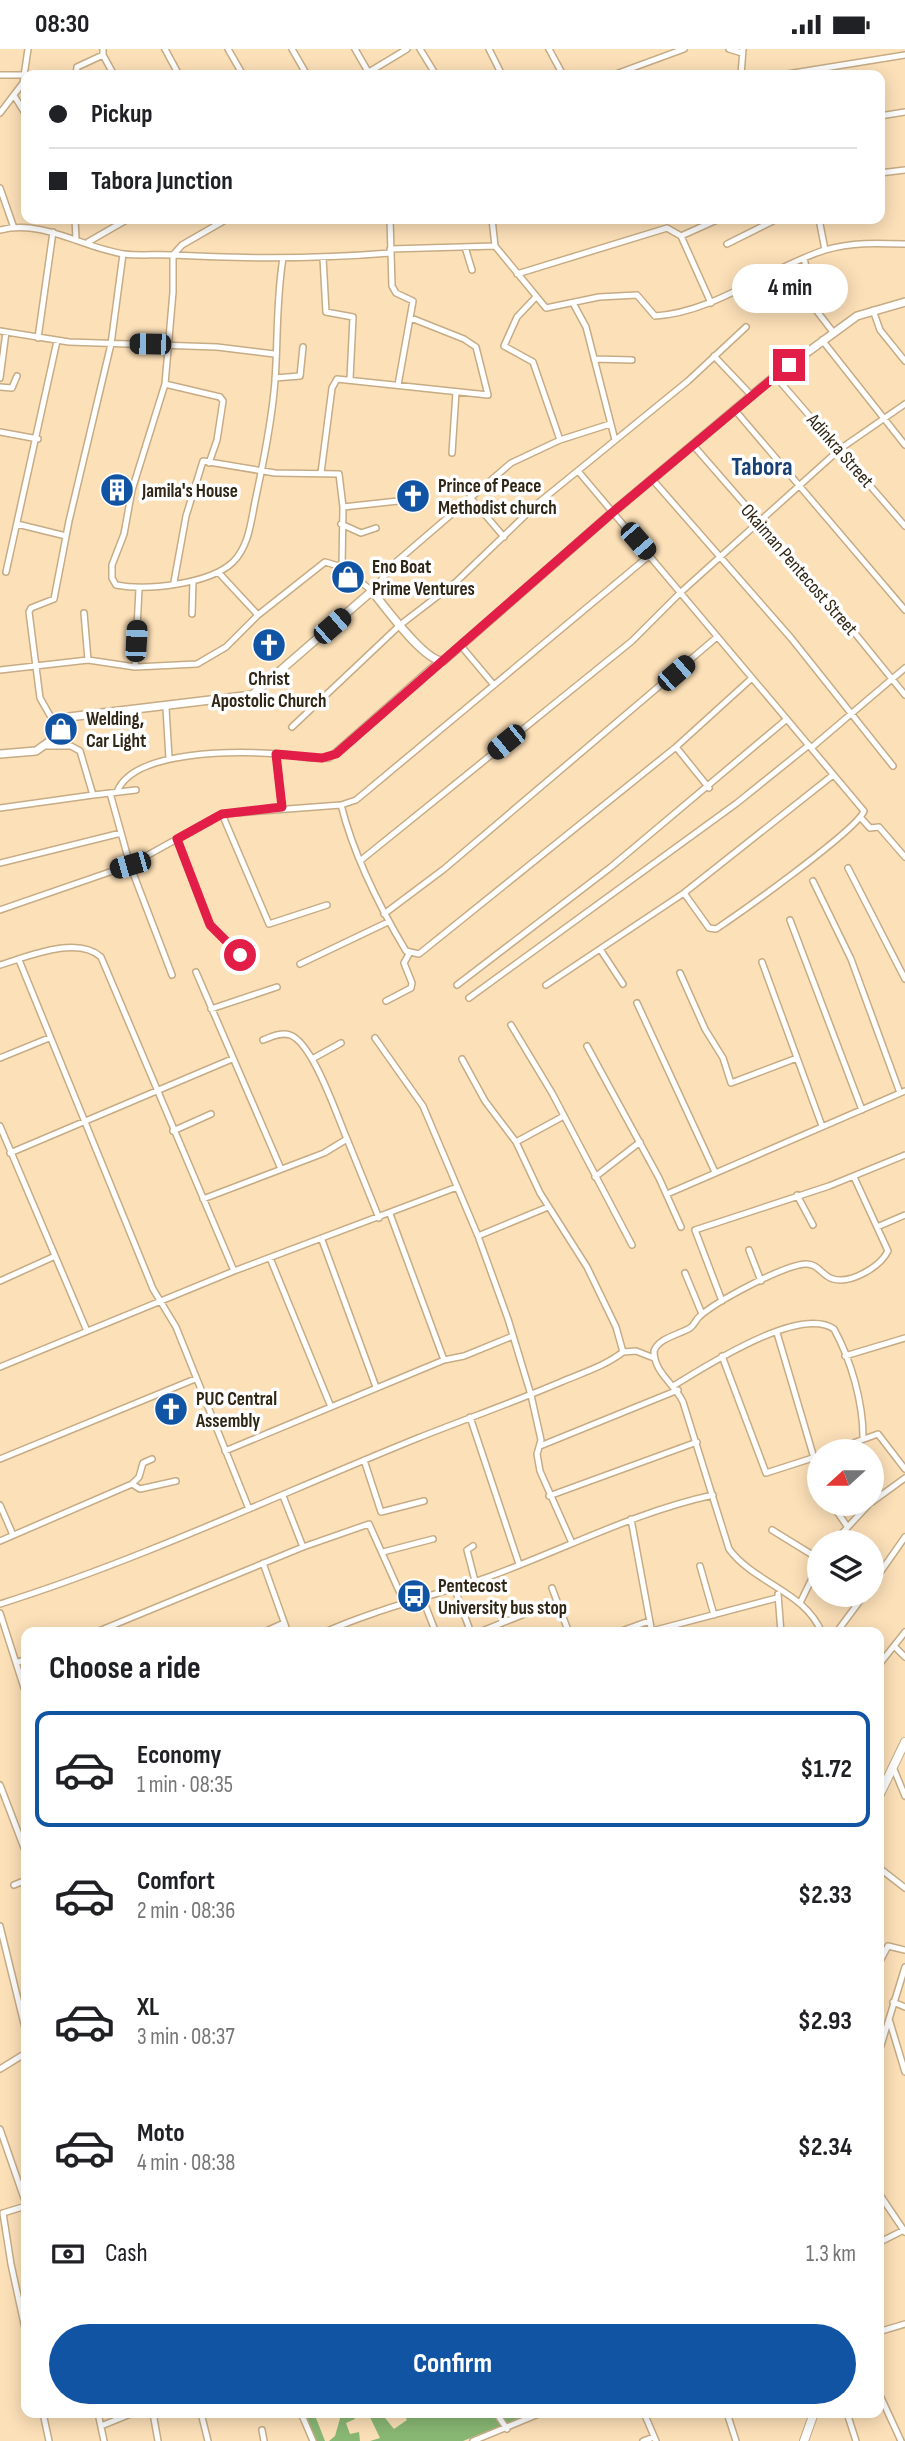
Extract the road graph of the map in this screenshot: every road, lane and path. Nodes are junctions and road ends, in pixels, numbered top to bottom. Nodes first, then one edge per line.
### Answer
1 (28, 49) edge
2 (165, 49) edge
3 (228, 49) edge
4 (292, 49) edge
5 (355, 49) edge
6 (407, 49) edge
7 (420, 49) edge
8 (489, 49) edge
9 (549, 49) edge
10 (684, 49) edge
11 (729, 49) edge
12 (743, 51) edge
13 (103, 52) edge
14 (905, 55) edge
15 (26, 70) edge
16 (77, 70) edge
17 (112, 70) edge
18 (176, 70) edge
19 (240, 70) edge
20 (304, 70) edge
21 (365, 70) edge
22 (373, 70) edge
23 (433, 70) edge
24 (500, 70) edge
25 (560, 70) edge
26 (627, 70) edge
27 (741, 70) edge
28 (814, 70) edge
29 (0, 75) edge
30 (21, 75) edge
31 (21, 85) edge
32 (15, 97) junction
33 (21, 107) edge
34 (905, 112) edge
35 (0, 113) edge
36 (885, 115) edge
37 (904, 170) edge
38 (885, 172) edge
39 (905, 180) edge
40 (0, 188) edge
41 (75, 224) edge
42 (119, 224) edge
43 (218, 224) edge
44 (390, 224) edge
45 (493, 224) edge
46 (708, 224) edge
47 (767, 224) edge
48 (820, 224) edge
49 (14, 228) junction
50 (0, 230) edge
51 (53, 232) junction
52 (681, 236) junction
53 (76, 238) junction
54 (88, 242) junction
55 (727, 244) dead end
56 (905, 244) edge
57 (495, 246) junction
58 (465, 247) junction
59 (825, 250) junction
60 (390, 251) junction
61 (123, 254) junction
62 (173, 255) junction
63 (283, 258) junction
64 (323, 258) junction
65 (804, 258) junction
66 (472, 270) dead end
67 (517, 274) junction
68 (535, 298) junction
69 (905, 302) edge
70 (573, 303) junction
71 (711, 303) junction
72 (873, 310) junction
73 (411, 318) junction
74 (746, 327) dead end
75 (833, 331) junction
76 (3, 332) edge
77 (38, 338) junction
78 (822, 340) junction
79 (57, 341) junction
80 (111, 344) junction
81 (170, 345) junction
82 (303, 347) dead end
83 (274, 354) junction
84 (714, 356) junction
85 (594, 359) junction
86 (632, 361) dead end
87 (905, 361) edge
88 (17, 376) dead end
89 (775, 376) junction
90 (0, 378) edge
91 (275, 378) junction
92 (350, 379) junction
93 (165, 384) junction
94 (398, 385) junction
95 (0, 387) edge
96 (456, 392) junction
97 (751, 395) junction
98 (905, 404) edge
99 (734, 409) junction
100 (884, 420) junction
101 (610, 423) junction
102 (0, 432) edge
103 (38, 439) junction
104 (560, 440) junction
105 (615, 440) junction
106 (693, 445) junction
107 (905, 445) edge
108 (840, 449) junction
109 (452, 453) dead end
110 (209, 463) junction
111 (578, 471) junction
112 (261, 472) junction
113 (321, 473) junction
114 (652, 479) junction
115 (800, 485) junction
116 (470, 497) junction
117 (398, 501) dead end
118 (343, 507) junction
119 (613, 512) junction
120 (758, 521) junction
121 (17, 524) junction
122 (341, 524) junction
123 (905, 526) edge
124 (376, 528) dead end
125 (66, 536) junction
126 (504, 537) junction
127 (650, 555) junction
128 (719, 557) junction
129 (342, 566) junction
130 (6, 572) dead end
131 (219, 573) junction
132 (193, 581) junction
133 (174, 582) junction
134 (139, 589) junction
135 (372, 591) junction
136 (681, 592) junction
137 (905, 610) edge
138 (84, 613) dead end
139 (192, 614) dead end
140 (258, 615) junction
141 (400, 625) junction
142 (717, 637) junction
143 (462, 647) junction
144 (88, 660) junction
145 (438, 662) junction
146 (135, 667) junction
147 (36, 668) junction
148 (905, 668) edge
149 (0, 670) edge
150 (752, 678) junction
151 (892, 679) junction
152 (494, 684) junction
153 (905, 695) edge
154 (166, 708) junction
155 (852, 713) junction
156 (52, 719) junction
157 (788, 719) junction
158 (292, 727) dead end
159 (46, 747) junction
160 (676, 747) junction
161 (810, 747) junction
162 (0, 754) edge
163 (276, 754) junction
164 (169, 758) junction
165 (893, 766) dead end
166 (833, 775) junction
167 (709, 788) junction
168 (136, 790) dead end
169 (113, 793) junction
170 (93, 795) junction
171 (341, 805) junction
172 (282, 807) junction
173 (0, 808) edge
174 (222, 814) junction
175 (862, 819) junction
176 (121, 833) junction
177 (177, 839) junction
178 (902, 850) edge
179 (905, 857) edge
180 (360, 861) junction
181 (0, 863) edge
182 (130, 865) junction
183 (848, 868) dead end
184 (813, 881) dead end
185 (684, 893) junction
186 (327, 905) dead end
187 (0, 910) edge
188 (384, 913) junction
189 (790, 920) dead end
190 (388, 922) junction
191 (600, 949) junction
192 (409, 954) junction
193 (240, 955) dead end
194 (19, 960) junction
195 (762, 962) dead end
196 (300, 964) dead end
197 (0, 965) edge
198 (196, 972) dead end
199 (680, 973) dead end
200 (172, 975) dead end
201 (905, 979) edge
202 (623, 984) dead end
203 (457, 985) dead end
204 (546, 985) dead end
205 (277, 987) dead end
206 (469, 998) dead end
207 (386, 1001) dead end
208 (637, 1003) dead end
209 (211, 1009) junction
210 (511, 1025) dead end
211 (50, 1038) junction
212 (375, 1038) dead end
213 (263, 1040) dead end
214 (341, 1043) dead end
215 (587, 1046) dead end
216 (0, 1058) edge
217 (797, 1058) junction
218 (232, 1059) junction
219 (312, 1059) junction
220 (462, 1059) dead end
221 (155, 1091) junction
222 (902, 1092) edge
223 (862, 1110) junction
224 (211, 1115) dead end
225 (562, 1117) junction
226 (84, 1122) junction
227 (0, 1126) edge
228 (822, 1126) junction
229 (173, 1131) junction
230 (347, 1139) junction
231 (516, 1142) junction
232 (640, 1142) junction
233 (10, 1153) junction
234 (905, 1156) edge
235 (281, 1169) junction
236 (715, 1172) junction
237 (595, 1177) junction
238 (854, 1177) junction
239 (457, 1187) junction
240 (667, 1194) junction
241 (797, 1195) junction
242 (203, 1199) junction
243 (548, 1207) junction
244 (390, 1214) junction
245 (905, 1215) edge
246 (379, 1218) junction
247 (813, 1225) dead end
248 (681, 1227) dead end
249 (877, 1227) junction
250 (478, 1236) junction
251 (322, 1240) junction
252 (632, 1245) dead end
253 (749, 1250) dead end
254 (53, 1257) junction
255 (270, 1258) junction
256 (234, 1271) junction
257 (685, 1273) dead end
258 (0, 1281) edge
259 (761, 1281) junction
260 (159, 1301) junction
261 (722, 1301) junction
262 (702, 1314) junction
263 (87, 1331) junction
264 (777, 1333) junction
265 (513, 1336) junction
266 (905, 1338) edge
267 (623, 1352) junction
268 (722, 1356) junction
269 (845, 1356) junction
270 (654, 1357) junction
271 (444, 1360) junction
272 (0, 1367) edge
273 (195, 1379) junction
274 (376, 1388) junction
275 (675, 1388) junction
276 (531, 1395) junction
277 (331, 1407) junction
278 (470, 1417) junction
279 (863, 1437) junction
280 (811, 1439) edge
281 (858, 1439) edge
282 (697, 1442) junction
283 (540, 1446) junction
284 (225, 1451) junction
285 (0, 1459) edge
286 (152, 1459) dead end
287 (364, 1460) junction
288 (807, 1460) edge
289 (905, 1469) edge
290 (905, 1478) edge
291 (176, 1481) dead end
292 (132, 1485) junction
293 (884, 1493) edge
294 (713, 1495) junction
295 (283, 1496) junction
296 (549, 1496) junction
297 (424, 1501) dead end
298 (0, 1505) edge
299 (249, 1509) junction
300 (840, 1516) edge
301 (857, 1516) edge
302 (631, 1519) junction
303 (847, 1526) junction
304 (772, 1530) dead end
305 (844, 1530) edge
306 (13, 1535) junction
307 (905, 1537) edge
308 (433, 1539) dead end
309 (0, 1541) edge
310 (572, 1543) junction
311 (473, 1546) dead end
312 (303, 1547) junction
313 (383, 1552) junction
314 (807, 1554) edge
315 (263, 1563) junction
316 (519, 1564) junction
317 (701, 1566) dead end
318 (884, 1567) edge
319 (475, 1581) junction
320 (454, 1587) junction
321 (552, 1588) dead end
322 (807, 1588) edge
323 (780, 1591) junction
324 (422, 1597) junction
325 (777, 1598) junction
326 (801, 1601) junction
327 (404, 1602) junction
328 (0, 1604) edge
329 (542, 1607) dead end
330 (855, 1607) edge
331 (0, 1613) edge
332 (713, 1615) junction
333 (649, 1621) junction
334 (284, 1623) junction
335 (108, 1627) edge
336 (275, 1627) edge
337 (286, 1627) edge
338 (340, 1627) edge
339 (434, 1627) edge
340 (471, 1627) edge
341 (490, 1627) edge
342 (567, 1627) edge
343 (632, 1627) edge
344 (651, 1627) edge
345 (670, 1627) edge
346 (780, 1627) edge
347 (818, 1627) edge
348 (840, 1627) edge
349 (905, 1632) edge
350 (895, 1647) junction
351 (905, 1657) edge
352 (884, 1659) edge
353 (21, 1661) edge
354 (16, 1663) junction
355 (21, 1678) edge
356 (905, 1742) edge
357 (892, 1765) junction
358 (884, 1784) edge
359 (0, 1786) edge
360 (905, 1796) edge
361 (21, 1840) edge
362 (884, 1872) edge
363 (21, 1882) edge
364 (14, 1885) dead end
365 (905, 1888) edge
366 (0, 1926) edge
367 (905, 1950) edge
368 (884, 1954) edge
369 (905, 1967) edge
370 (893, 2002) junction
371 (905, 2007) edge
372 (21, 2012) edge
373 (889, 2016) junction
374 (884, 2034) edge
375 (21, 2056) edge
376 (0, 2069) edge
377 (905, 2072) edge
378 (0, 2129) edge
379 (21, 2190) edge
380 (884, 2201) edge
381 (21, 2207) edge
382 (2, 2213) edge
383 (905, 2231) edge
384 (884, 2240) edge
385 (21, 2311) edge
386 (905, 2324) edge
387 (884, 2330) edge
388 (884, 2404) edge
389 (44, 2418) edge
390 (99, 2418) edge
391 (120, 2418) edge
392 (154, 2418) edge
393 (202, 2418) edge
394 (303, 2418) edge
395 (500, 2418) edge
396 (530, 2418) edge
397 (646, 2418) edge
398 (729, 2418) edge
399 (812, 2418) edge
400 (849, 2418) edge
401 (101, 2425) junction
402 (507, 2428) junction
403 (262, 2430) dead end
404 (655, 2439) edge
405 (49, 2441) edge
406 (104, 2441) edge
407 (158, 2441) edge
408 (208, 2441) edge
409 (264, 2441) edge
410 (313, 2441) edge
411 (473, 2441) edge
412 (643, 2441) edge
413 (736, 2441) edge
414 (804, 2441) edge
415 (856, 2441) edge
416 (901, 2441) edge

1 - 15 street
2 - 18 street
3 - 19 street
4 - 20 street
5 - 21 street
6 - 22 street
7 - 23 street
8 - 24 street
9 - 25 street
10 - 26 street
11 - 12 street
12 - 27 street
13 - 16 street
13 - 17 street
14 - 28 street
29 - 30 street
31 - 32 street
32 - 33 street
32 - 35 street
34 - 36 street
37 - 38 street
37 - 39 street
40 - 49 street
41 - 53 street
42 - 54 street
43 - 62 street
44 - 60 street
45 - 57 street
46 - 52 street
47 - 55 street
48 - 59 street
49 - 50 street
49 - 51 street
51 - 53 street
51 - 77 street
52 - 67 street
52 - 71 street
53 - 54 street
54 - 61 street
56 - 59 street
57 - 58 street
57 - 67 street
58 - 60 street
58 - 66 street
59 - 65 street
60 - 64 street
60 - 73 street
61 - 62 street
61 - 80 street
62 - 63 street
62 - 81 street
63 - 64 street
63 - 83 street
64 - 92 street
65 - 71 street
65 - 75 street
67 - 68 street
68 - 70 street
68 - 104 street
69 - 72 street
70 - 71 street
70 - 85 street
72 - 75 street
72 - 87 street
73 - 94 street
73 - 96 street
74 - 84 street
75 - 78 street
76 - 77 street
76 - 90 street
77 - 79 street
78 - 89 street
78 - 100 street
79 - 80 street
79 - 103 street
80 - 81 street
80 - 125 street
81 - 83 street
81 - 93 street
82 - 91 street
83 - 91 street
84 - 97 street
84 - 105 street
85 - 86 street
85 - 101 street
88 - 95 street
89 - 97 street
89 - 108 street, Adinkra Street
91 - 112 street
92 - 94 street
92 - 113 street
93 - 110 street
93 - 134 street
94 - 96 street
96 - 109 street
97 - 99 street
98 - 100 street
99 - 106 street
99 - 115 street
100 - 107 street
100 - 108 street
101 - 104 street
101 - 105 street
102 - 103 street
103 - 121 street
104 - 116 street
105 - 111 street
106 - 114 street
106 - 120 street, Okaiman Pentecost Street
108 - 115 street
108 - 123 street, Adinkra Street
110 - 112 street
110 - 133 street
111 - 119 street
111 - 126 street
112 - 113 street
112 - 131 street
113 - 118 street
114 - 119 street
114 - 128 street
115 - 120 street
115 - 137 street
116 - 126 street
116 - 135 street
117 - 118 street
118 - 122 street
119 - 127 street
119 - 143 street
120 - 128 street
120 - 151 street, Okaiman Pentecost Street
121 - 125 street
121 - 130 street
122 - 124 street
122 - 129 street
125 - 147 street
126 - 141 street
127 - 136 street
127 - 152 street
128 - 136 street
128 - 155 street
129 - 135 street
129 - 140 street
131 - 132 street
131 - 140 street
132 - 133 street
132 - 139 street
133 - 134 street
134 - 146 street
135 - 141 street
135 - 154 street
136 - 142 street
136 - 180 street
138 - 144 street
140 - 146 street
141 - 145 street
141 - 158 street
142 - 150 street
142 - 188 street
143 - 145 street
143 - 152 street
144 - 146 street
144 - 147 street
145 - 163 street
147 - 149 street
147 - 156 street
148 - 151 street
150 - 157 street
150 - 160 street
151 - 153 street, Okaiman Pentecost Street
151 - 155 street
152 - 171 street
154 - 156 street
154 - 164 street
155 - 161 street
155 - 165 street
156 - 159 street
157 - 161 street
157 - 167 street
159 - 162 street
159 - 170 street
160 - 167 street
160 - 192 street
161 - 166 street
161 - 206 street
163 - 164 street
163 - 172 street
164 - 169 street
166 - 175 street
166 - 185 street
167 - 203 street
168 - 169 street
169 - 170 street
169 - 176 street
170 - 173 street
171 - 172 street
171 - 180 street
172 - 174 street
174 - 177 street
174 - 186 street
175 - 178 street
175 - 185 street
176 - 181 street
176 - 182 street
177 - 182 street
177 - 193 street
178 - 179 street
180 - 188 street
182 - 187 street
182 - 200 street
183 - 201 street
184 - 222 street
185 - 191 street
188 - 190 street
189 - 223 street
190 - 192 street
190 - 196 street
191 - 202 street
191 - 204 street
192 - 207 street
194 - 197 street
194 - 211 street
194 - 221 street
195 - 217 street
198 - 209 street
199 - 217 street
205 - 209 street
208 - 236 street
209 - 218 street
210 - 225 street
211 - 216 street
211 - 226 street
212 - 239 street
213 - 219 street
214 - 219 street
215 - 232 street
217 - 228 street
218 - 221 street
218 - 235 street
219 - 230 street
220 - 231 street
221 - 226 street
221 - 229 street
222 - 223 street
223 - 228 street
224 - 229 street
225 - 231 street
225 - 237 street
226 - 233 street
226 - 260 street
227 - 233 street
228 - 236 street
229 - 242 street
230 - 235 street
230 - 246 street
231 - 243 street
232 - 237 street
232 - 240 street
233 - 254 street
234 - 238 street
235 - 242 street
236 - 240 street
237 - 252 street
238 - 241 street
238 - 249 street
239 - 244 street
239 - 250 street
240 - 248 street
241 - 247 street
241 - 261 street
242 - 256 street
243 - 250 street
243 - 267 street
244 - 246 street
244 - 271 street
245 - 249 street
246 - 251 street
249 - 259 street
250 - 265 street
251 - 255 street
251 - 274 street
253 - 259 street
254 - 258 street
254 - 263 street
255 - 256 street
255 - 277 street
256 - 260 street
257 - 262 street
259 - 261 street
260 - 263 street
260 - 273 street
261 - 262 street
262 - 270 street
263 - 272 street
264 - 268 street
264 - 269 street
264 - 280 street
265 - 271 street
265 - 276 street
266 - 269 street
267 - 270 street
267 - 276 street
268 - 275 street
268 - 288 street
269 - 279 street
270 - 275 street
271 - 274 street
273 - 284 street
273 - 285 street
274 - 277 street
275 - 282 street
275 - 283 street
276 - 278 street
276 - 283 street
277 - 284 street
278 - 287 street
278 - 316 street
279 - 281 street
279 - 289 street
282 - 294 street
282 - 296 street
283 - 296 street
284 - 299 street
286 - 292 street
287 - 295 street
287 - 297 street
290 - 293 street
291 - 292 street
292 - 306 street
294 - 302 street
294 - 323 street
295 - 299 street
295 - 312 street
296 - 310 street
298 - 306 street
299 - 328 street
300 - 303 street
301 - 303 street
302 - 310 street
302 - 333 street
303 - 305 street
304 - 314 street
306 - 309 street
307 - 318 street
308 - 313 street
310 - 316 street
311 - 319 street
312 - 313 street
312 - 315 street
313 - 327 street
315 - 334 street
315 - 335 street
316 - 319 street
317 - 332 street
319 - 320 street
320 - 324 street
320 - 340 street
321 - 342 street
322 - 326 street
323 - 325 street
323 - 326 street
324 - 327 street
324 - 339 street
325 - 332 street
325 - 346 street
326 - 347 street
327 - 338 street
329 - 341 street
330 - 348 street
331 - 354 street
332 - 345 street
333 - 343 street
333 - 344 street
334 - 336 street
334 - 337 street
349 - 350 street
350 - 351 street
350 - 352 street
353 - 354 street
354 - 355 street
356 - 357 main road
357 - 358 main road
357 - 360 street
359 - 361 street
362 - 365 street
363 - 364 street
366 - 372 street
367 - 368 street
369 - 370 street
370 - 371 street
370 - 373 street
373 - 374 street
373 - 377 street
375 - 376 street
378 - 379 street
380 - 383 street
381 - 382 street
382 - 385 street
383 - 384 street
386 - 387 street
388 - 416 street
389 - 405 street
390 - 401 street
391 - 401 street
392 - 407 street
393 - 408 street
394 - 410 street
395 - 402 street
396 - 402 street
397 - 404 street
398 - 413 street
399 - 414 main road
400 - 415 street
401 - 406 street
402 - 411 street
403 - 409 street
404 - 412 street

